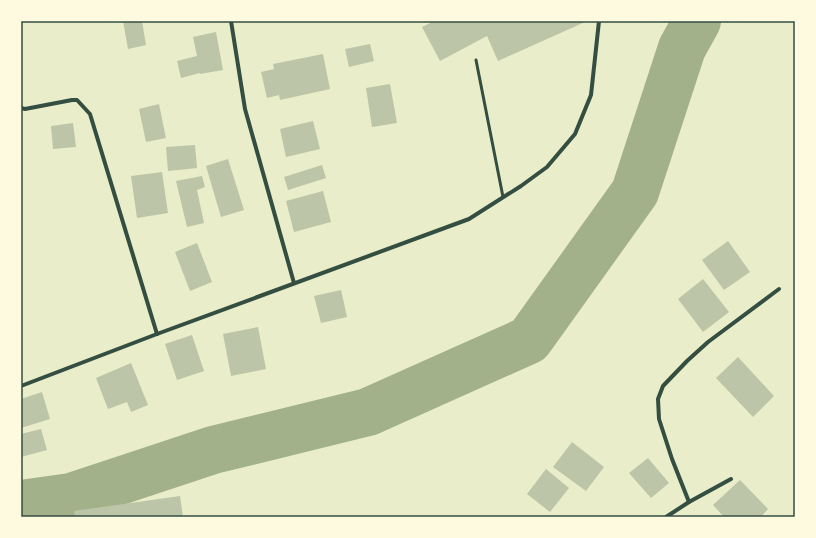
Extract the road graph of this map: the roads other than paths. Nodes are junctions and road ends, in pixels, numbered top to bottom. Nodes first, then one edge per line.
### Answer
1 (231, 21) edge
2 (599, 21) edge
3 (476, 60) dead end
4 (21, 108) edge
5 (503, 197) junction
6 (294, 284) junction
7 (778, 289) dead end
8 (157, 334) junction
9 (21, 386) edge
10 (731, 479) dead end
11 (689, 502) junction
12 (666, 517) edge

1 - 6 street
2 - 5 street
3 - 5 lane
4 - 8 street
5 - 6 street
6 - 8 street
7 - 11 street
8 - 9 street
10 - 11 street
11 - 12 street

